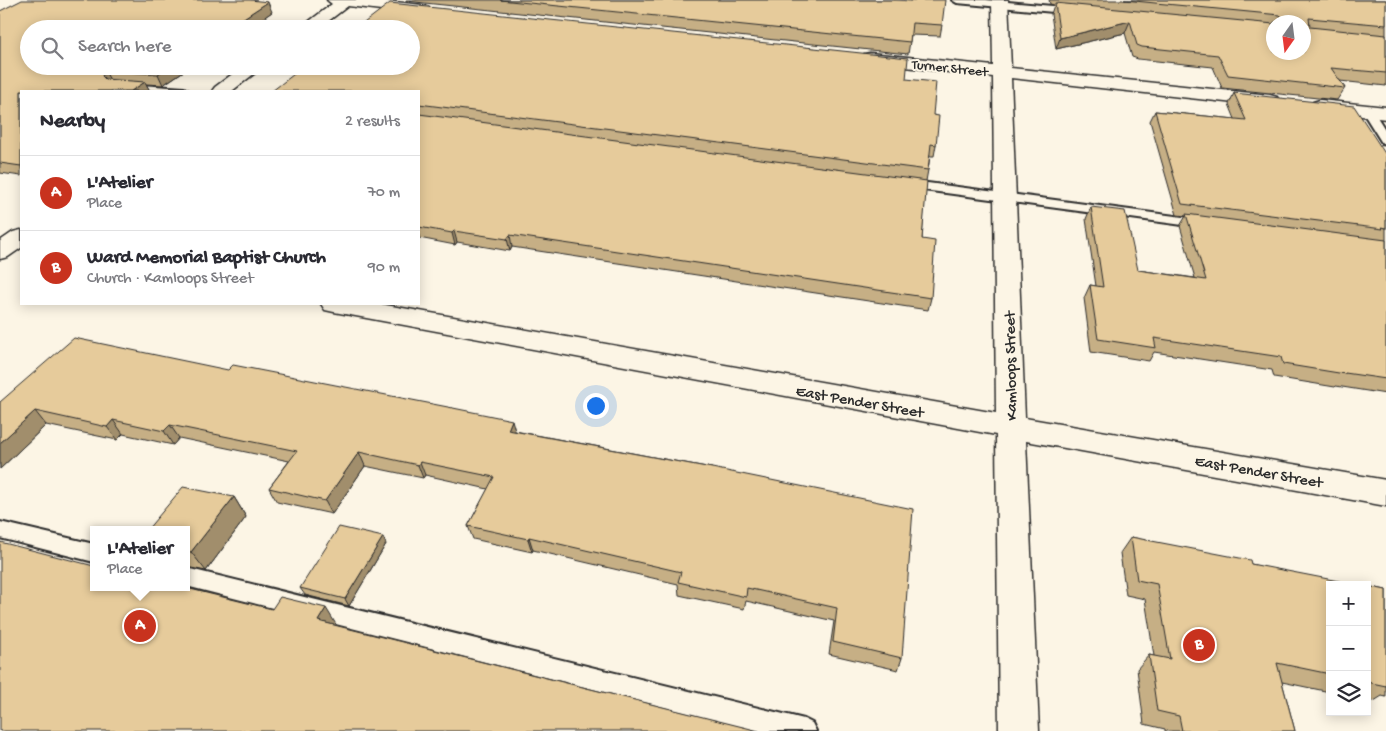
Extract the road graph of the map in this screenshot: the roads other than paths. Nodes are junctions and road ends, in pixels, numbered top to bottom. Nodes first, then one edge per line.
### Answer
1 (343, 0) edge
2 (957, 0) edge
3 (1000, 2) edge
4 (444, 12) edge
5 (1086, 12) edge
6 (318, 20) edge
7 (856, 57) edge
8 (1002, 72) junction
9 (243, 75) edge
10 (115, 86) edge
11 (170, 90) edge
12 (222, 90) edge
13 (1288, 102) edge
14 (1308, 105) edge
15 (1368, 111) junction
16 (1386, 113) edge
17 (1386, 140) edge
18 (888, 182) edge
19 (1005, 197) junction
20 (1218, 225) edge
21 (339, 305) edge
22 (1010, 427) junction
23 (1386, 493) edge
24 (0, 530) edge
25 (90, 553) edge
26 (190, 578) edge
27 (804, 731) edge
28 (1019, 731) edge

1 - 4 street
1 - 6 street
2 - 3 lane
3 - 5 lane
3 - 8 street, Kamloops Street
7 - 8 street, Turner Street
8 - 13 street, Turner Street
8 - 19 street, Kamloops Street
9 - 12 street
10 - 11 lane
14 - 15 street
15 - 16 street
15 - 17 lane
18 - 19 lane
19 - 20 lane
19 - 22 street, Kamloops Street
21 - 22 street, East Pender Street
22 - 23 street, East Pender Street
22 - 28 street, Kamloops Street
24 - 25 lane
26 - 27 lane

